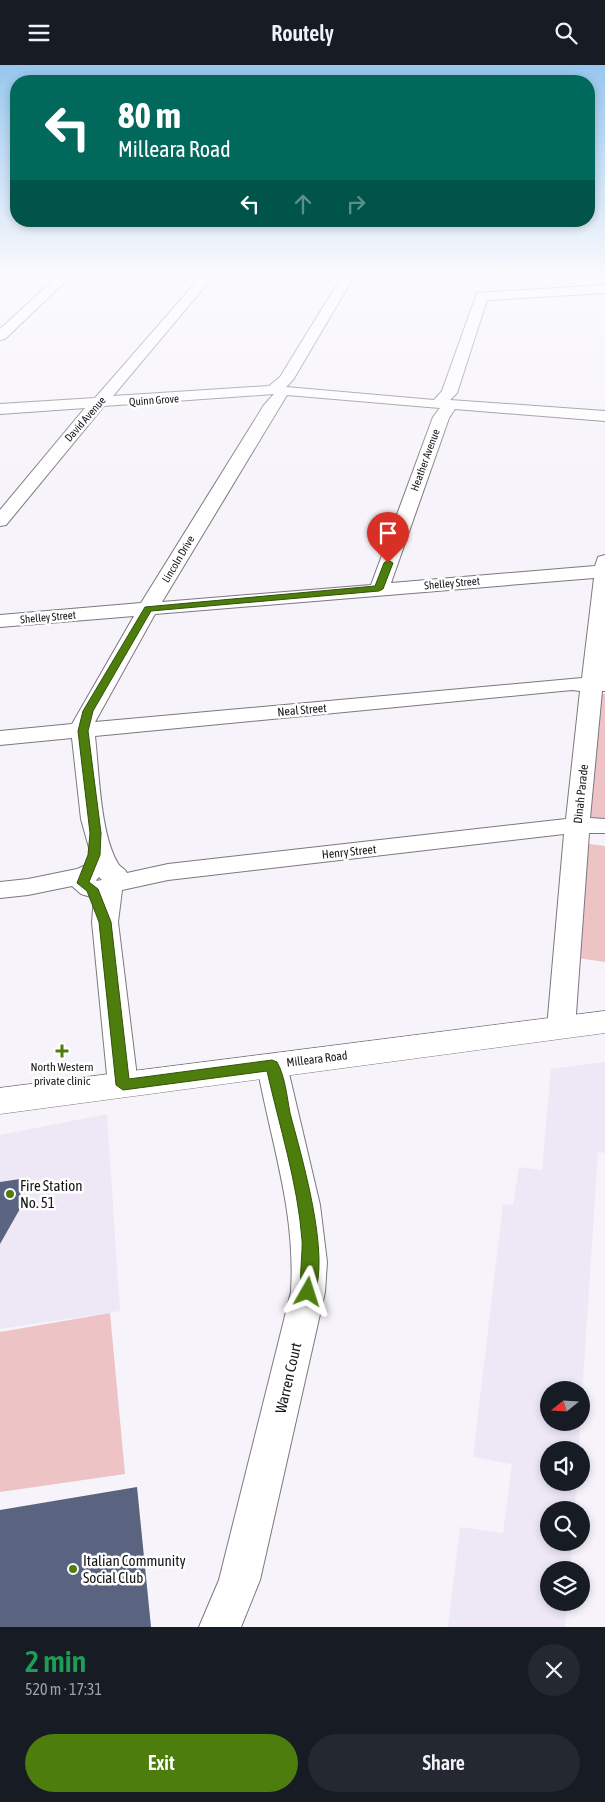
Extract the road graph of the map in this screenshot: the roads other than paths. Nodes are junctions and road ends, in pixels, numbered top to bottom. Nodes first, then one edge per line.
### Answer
1 (148, 346) edge
2 (306, 346) edge
3 (465, 346) edge
4 (278, 393) junction
5 (99, 403) junction
6 (445, 405) junction
7 (0, 409) edge
8 (605, 415) edge
9 (584, 416) junction
10 (605, 420) edge
11 (0, 521) edge
12 (605, 568) edge
13 (379, 589) junction
14 (148, 609) junction
15 (0, 621) edge
16 (599, 684) edge
17 (83, 731) junction
18 (0, 738) edge
19 (605, 827) edge
20 (577, 830) junction
21 (605, 840) edge
22 (99, 879) junction
23 (0, 891) edge
24 (605, 1022) edge
25 (561, 1028) junction
26 (272, 1065) junction
27 (123, 1085) junction
28 (0, 1101) edge
29 (220, 1627) edge

1 - 5 street, David Avenue
2 - 4 street, Lincoln Drive
3 - 6 street, Heather Avenue
4 - 5 street, Quinn Grove
4 - 6 street, Quinn Grove
4 - 14 street, Lincoln Drive
5 - 7 street, Quinn Grove
5 - 11 street, David Avenue
6 - 9 street, Quinn Grove
6 - 13 street, Heather Avenue
8 - 9 street, Quinn Grove
9 - 10 street, Quinn Grove
12 - 13 street, Shelley Street
12 - 16 street, Dinah Parade
13 - 14 street, Shelley Street
14 - 15 street, Shelley Street
14 - 17 street, Lincoln Drive
16 - 17 street, Neal Street
16 - 20 street, Dinah Parade
17 - 18 street, Neal Street
17 - 22 street, Lincoln Drive
19 - 20 street, Henry Street
20 - 21 street, Henry Street
20 - 22 street, Henry Street
20 - 25 street, Dinah Parade
22 - 23 street, Henry Street
22 - 27 street
24 - 25 main road, Milleara Road
25 - 26 main road, Milleara Road
26 - 27 main road, Milleara Road
26 - 29 street, Warren Court
27 - 28 main road, Milleara Road

